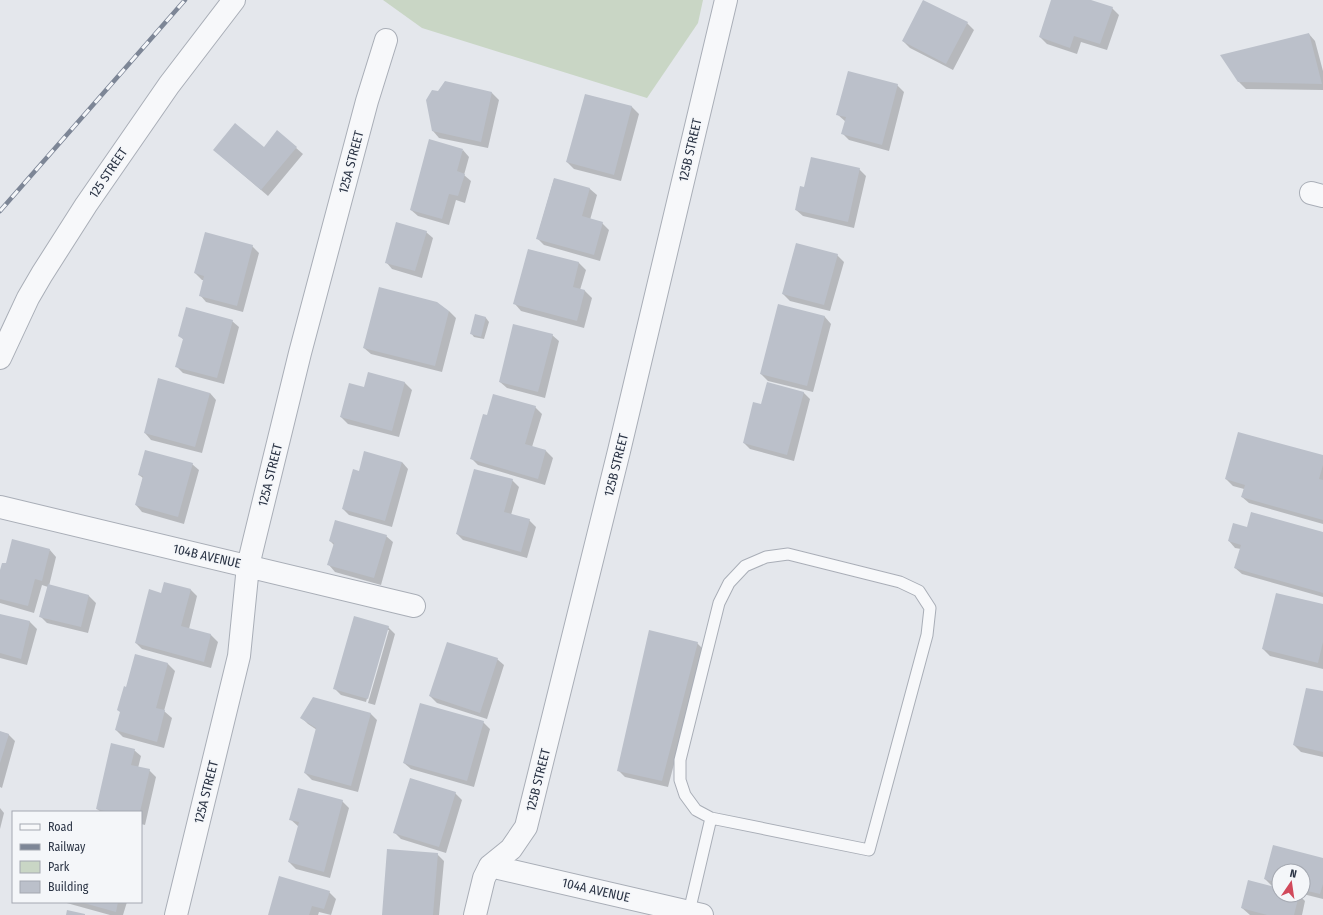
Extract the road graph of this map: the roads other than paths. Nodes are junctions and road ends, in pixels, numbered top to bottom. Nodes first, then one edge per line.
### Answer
1 (234, 0) edge
2 (726, 0) edge
3 (386, 40) dead end
4 (0, 358) edge
5 (0, 507) edge
6 (248, 566) junction
7 (414, 606) dead end
8 (711, 818) junction
9 (490, 866) junction
10 (695, 913) edge
11 (176, 915) edge
12 (474, 915) edge

1 - 4 street, 125 STREET
2 - 9 street, 125B STREET
3 - 6 street, 125A STREET
5 - 6 street, 104B AVENUE
6 - 7 street, 104B AVENUE
6 - 11 street, 125A STREET
8 - 8 lane
8 - 10 lane
9 - 10 street, 104A AVENUE
9 - 12 street, 125B STREET

